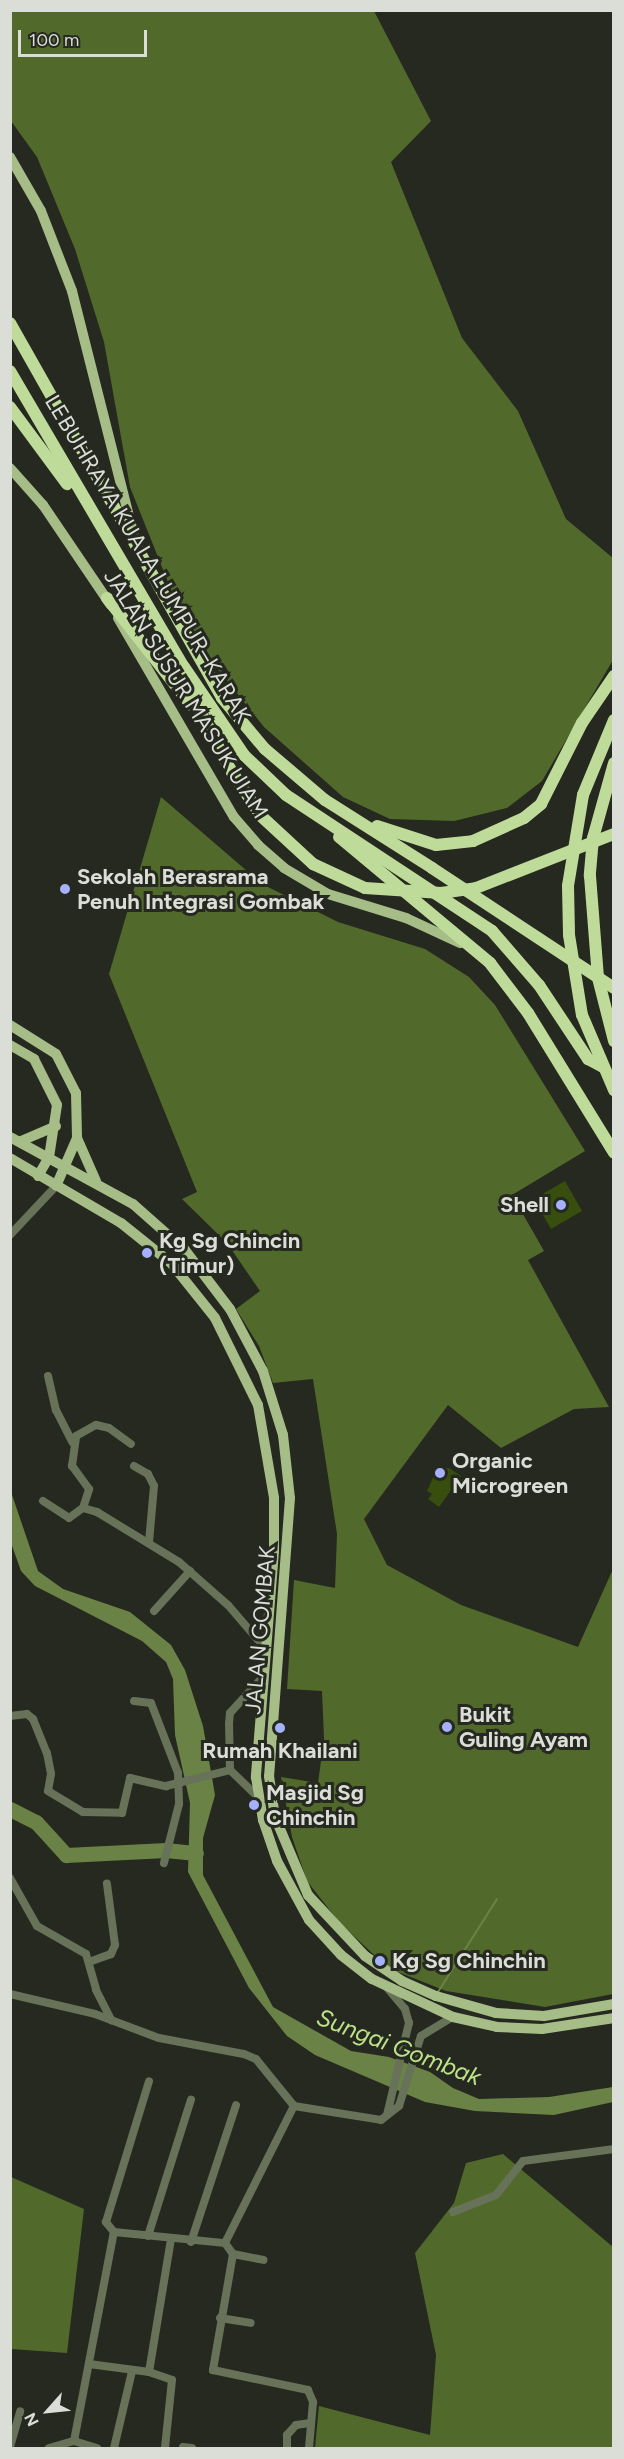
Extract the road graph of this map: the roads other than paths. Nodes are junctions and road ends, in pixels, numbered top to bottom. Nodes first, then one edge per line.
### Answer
1 (10, 157) edge
2 (10, 323) edge
3 (10, 371) edge
4 (10, 407) edge
5 (10, 468) edge
6 (108, 540) junction
7 (139, 554) junction
8 (107, 598) junction
9 (614, 676) edge
10 (614, 720) edge
11 (614, 763) edge
12 (231, 771) junction
13 (286, 795) junction
14 (325, 800) junction
15 (614, 834) edge
16 (490, 963) junction
17 (614, 988) edge
18 (10, 1025) edge
19 (614, 1041) edge
20 (10, 1045) edge
21 (603, 1067) junction
22 (614, 1090) edge
23 (56, 1126) junction
24 (77, 1138) junction
25 (15, 1139) edge
26 (614, 1153) edge
27 (49, 1157) junction
28 (10, 1158) edge
29 (67, 1166) junction
30 (38, 1176) junction
31 (99, 1185) junction
32 (56, 1186) junction
33 (10, 1235) edge
34 (48, 1376) dead end
35 (72, 1442) junction
36 (131, 1444) dead end
37 (134, 1466) dead end
38 (43, 1501) dead end
39 (83, 1508) junction
40 (149, 1542) junction
41 (190, 1571) junction
42 (154, 1611) dead end
43 (265, 1648) junction
44 (262, 1678) junction
45 (134, 1701) dead end
46 (10, 1716) edge
47 (230, 1770) junction
48 (180, 1782) junction
49 (258, 1797) junction
50 (164, 1860) dead end
51 (10, 1878) edge
52 (107, 1884) dead end
53 (89, 1962) junction
54 (388, 1989) junction
55 (10, 1994) edge
56 (614, 2004) edge
57 (453, 2017) junction
58 (614, 2018) edge
59 (111, 2020) junction
60 (149, 2081) dead end
61 (191, 2100) dead end
62 (236, 2105) dead end
63 (294, 2106) junction
64 (387, 2115) junction
65 (614, 2149) edge
66 (453, 2212) dead end
67 (114, 2232) junction
68 (148, 2236) junction
69 (171, 2239) junction
70 (191, 2242) junction
71 (225, 2243) junction
72 (233, 2254) junction
73 (263, 2260) dead end
74 (220, 2318) junction
75 (251, 2323) dead end
76 (89, 2364) junction
77 (132, 2371) junction
78 (149, 2372) junction
79 (20, 2410) dead end
80 (311, 2423) junction
81 (74, 2441) junction
82 (10, 2447) edge
83 (49, 2448) edge
84 (97, 2448) edge
85 (114, 2448) edge
86 (165, 2448) edge
87 (287, 2448) edge
88 (309, 2448) edge

1 - 7 main road
2 - 7 highway, LEBUHRAYA KUALA LUMPUR–KARAK
3 - 6 highway, LEBUHRAYA KUALA LUMPUR–KARAK
4 - 6 highway
5 - 8 main road, JALAN SUSUR MASUK UIAM
6 - 12 highway
6 - 13 highway, LEBUHRAYA KUALA LUMPUR–KARAK
7 - 14 highway, LEBUHRAYA KUALA LUMPUR–KARAK
8 - 12 highway
8 - 16 main road, JALAN SUSUR MASUK UIAM
9 - 14 highway
10 - 21 highway
11 - 19 highway
12 - 15 highway, bridge
13 - 16 highway
13 - 21 highway, LEBUHRAYA KUALA LUMPUR–KARAK
14 - 17 highway, LEBUHRAYA KUALA LUMPUR–KARAK, bridge
16 - 26 highway
18 - 24 main road
20 - 23 main road
21 - 22 highway
23 - 25 main road
23 - 27 main road
24 - 29 main road
24 - 31 main road
25 - 27 main road, JALAN GOMBAK
27 - 29 main road, JALAN GOMBAK
27 - 30 main road
28 - 30 main road, JALAN GOMBAK
29 - 31 main road, JALAN GOMBAK
29 - 32 main road
30 - 32 main road, JALAN GOMBAK
31 - 56 main road, JALAN GOMBAK
32 - 33 street
32 - 43 main road, JALAN GOMBAK
34 - 35 street
35 - 36 street
35 - 39 street
37 - 40 street
38 - 39 street
39 - 40 street
40 - 41 street
41 - 42 street
41 - 43 street
43 - 44 main road, JALAN GOMBAK
44 - 47 street
44 - 49 main road, JALAN GOMBAK
45 - 48 street
46 - 48 street
47 - 48 street
47 - 49 street
48 - 50 street
49 - 54 main road, JALAN GOMBAK
51 - 53 street
52 - 53 street
53 - 59 street
54 - 57 main road, JALAN GOMBAK
54 - 64 street
55 - 59 street
57 - 58 main road, JALAN GOMBAK
57 - 64 street
59 - 63 street
60 - 67 street
61 - 68 street
62 - 70 street
63 - 64 street
63 - 71 street
65 - 66 street
67 - 68 street
67 - 76 street
68 - 69 street
69 - 70 street
69 - 78 street
70 - 71 street
71 - 72 street
72 - 73 street
72 - 74 street
74 - 75 street
74 - 80 street
76 - 77 street
76 - 81 street
77 - 78 street
77 - 85 street
78 - 86 street
79 - 82 street
80 - 87 street
80 - 88 street
81 - 83 street
81 - 84 street

